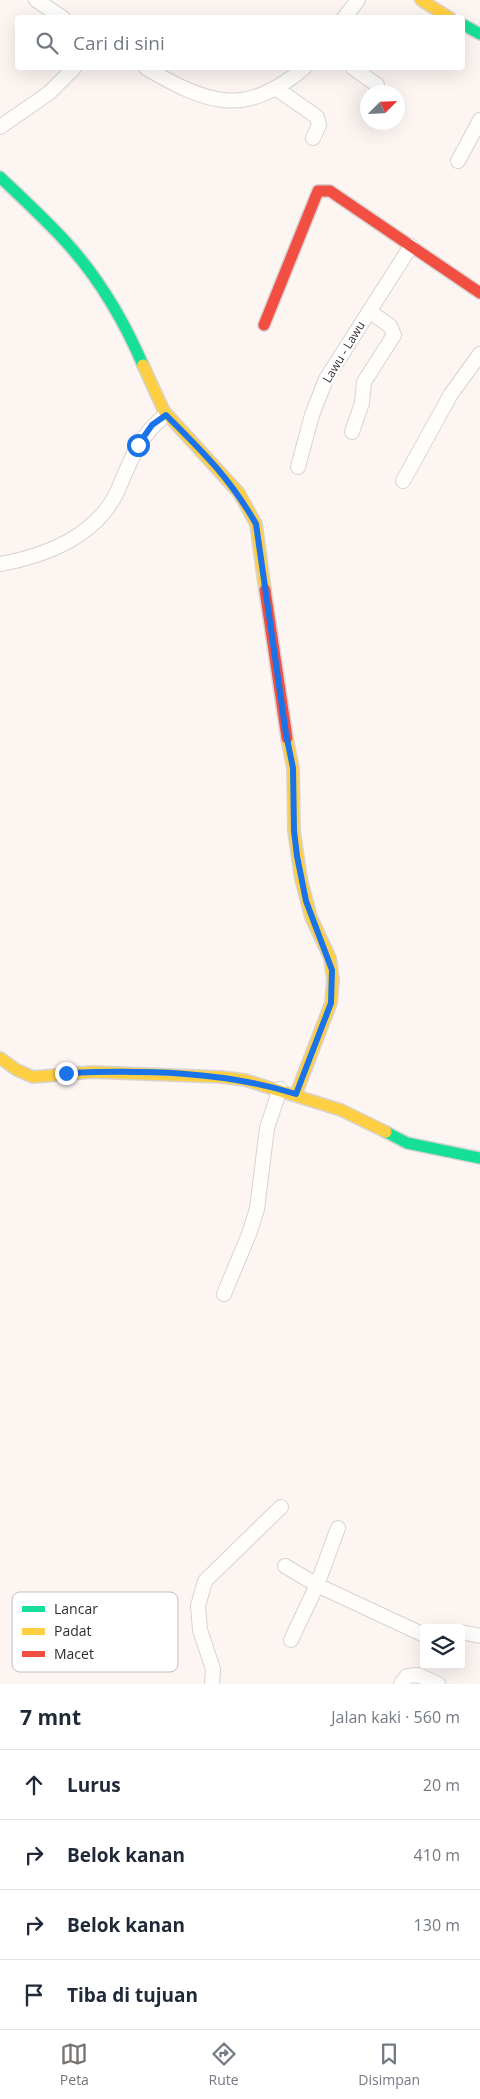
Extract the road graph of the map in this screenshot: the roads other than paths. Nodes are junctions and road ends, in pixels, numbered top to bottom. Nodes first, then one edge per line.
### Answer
1 (36, 0) edge
2 (358, 0) edge
3 (422, 0) edge
4 (58, 15) edge
5 (346, 15) edge
6 (445, 15) edge
7 (465, 26) edge
8 (480, 34) edge
9 (72, 70) edge
10 (150, 70) edge
11 (301, 70) edge
12 (356, 70) edge
13 (377, 84) dead end
14 (277, 89) junction
15 (480, 120) edge
16 (0, 127) edge
17 (313, 138) dead end
18 (458, 161) dead end
19 (0, 177) edge
20 (410, 246) junction
21 (480, 293) edge
22 (369, 311) junction
23 (264, 325) dead end
24 (480, 354) edge
25 (166, 415) junction
26 (352, 432) dead end
27 (298, 467) dead end
28 (403, 481) dead end
29 (0, 564) edge
30 (0, 1058) edge
31 (280, 1090) junction
32 (296, 1094) junction
33 (480, 1158) edge
34 (224, 1294) dead end
35 (281, 1507) dead end
36 (338, 1528) dead end
37 (285, 1566) dead end
38 (317, 1584) junction
39 (420, 1632) edge
40 (465, 1633) edge
41 (480, 1636) edge
42 (291, 1640) dead end
43 (212, 1684) edge
44 (401, 1684) edge
45 (438, 1684) edge

1 - 4 street
2 - 5 street
3 - 6 street
7 - 8 street
9 - 16 street
10 - 14 street
11 - 14 street
12 - 13 street
14 - 17 street
15 - 18 street
19 - 25 street
20 - 21 street
20 - 22 street, Lawu - Lawu
20 - 23 street
22 - 26 street
22 - 27 street, Lawu - Lawu
24 - 28 street
25 - 29 street
25 - 32 street
30 - 31 street
31 - 32 street
31 - 34 street
32 - 33 street
35 - 43 street
36 - 38 street
37 - 38 street
38 - 39 street
38 - 42 street
40 - 41 street
44 - 45 street

